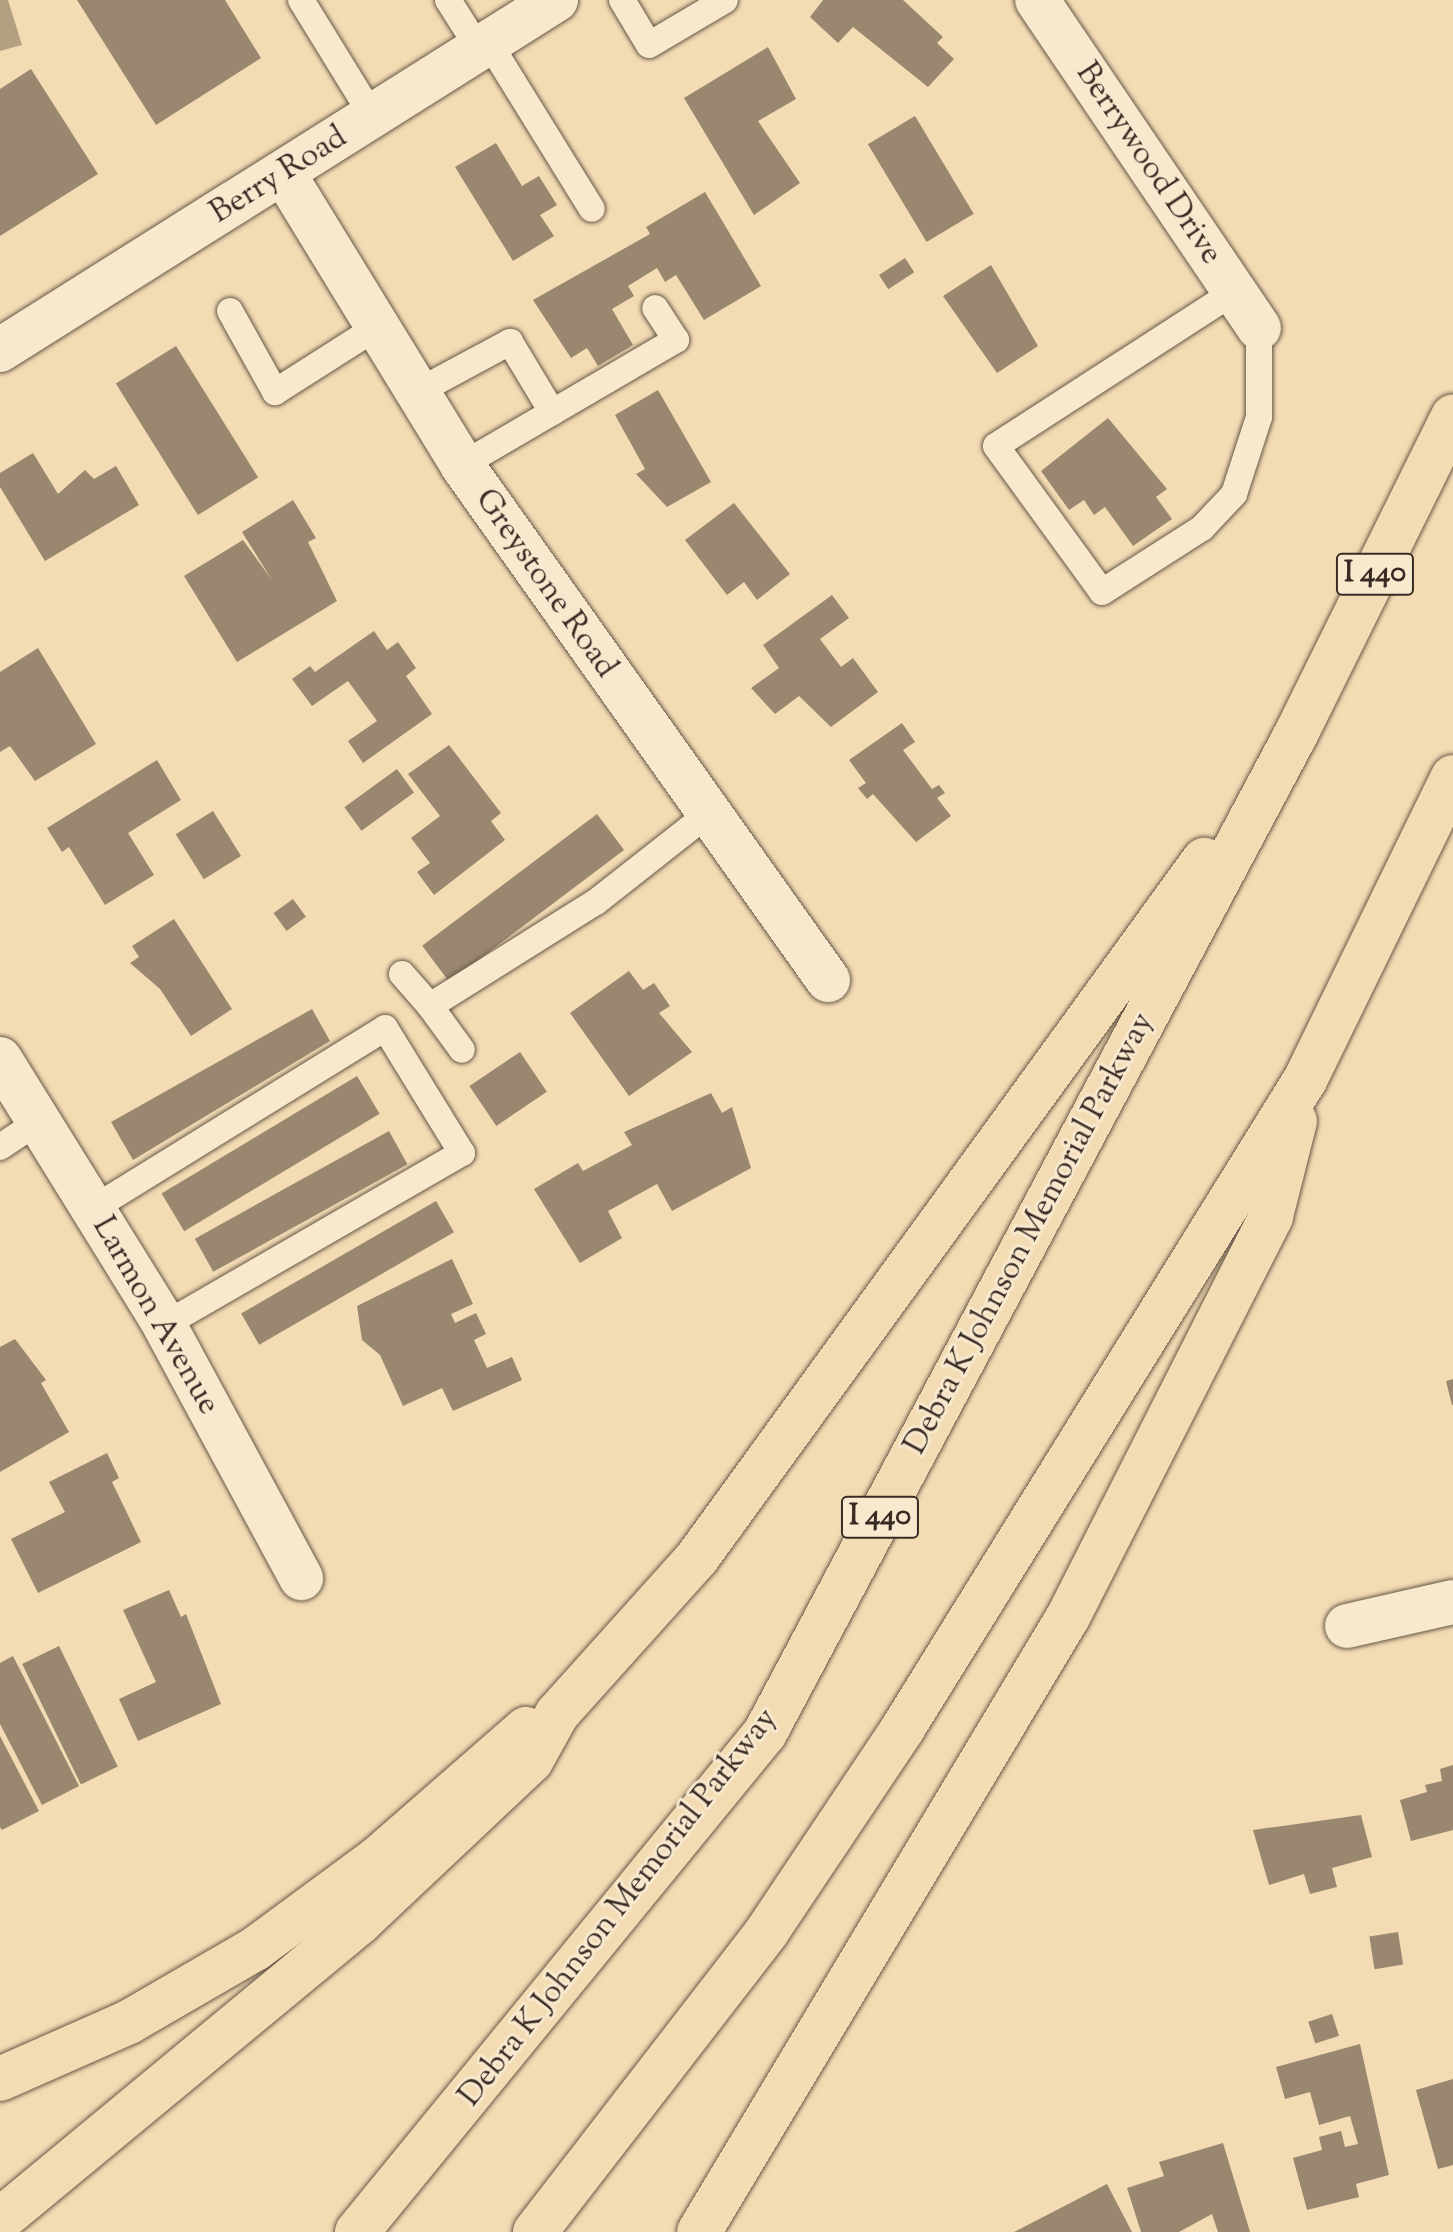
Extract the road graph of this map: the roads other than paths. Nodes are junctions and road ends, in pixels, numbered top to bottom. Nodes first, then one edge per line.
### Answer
1 (301, 0) edge
2 (448, 0) edge
3 (556, 0) edge
4 (622, 0) edge
5 (725, 0) edge
6 (1037, 0) edge
7 (484, 46) junction
8 (373, 117) junction
9 (284, 174) junction
10 (592, 209) dead end
11 (1234, 292) junction
12 (655, 308) dead end
13 (230, 311) dead end
14 (377, 327) junction
15 (1259, 328) joint
16 (0, 350) edge
17 (417, 392) junction
18 (552, 412) junction
19 (1453, 416) edge
20 (462, 465) junction
21 (1297, 732) junction
22 (1453, 777) edge
23 (708, 814) junction
24 (402, 974) dead end
25 (828, 980) dead end
26 (430, 1006) junction
27 (462, 1050) dead end
28 (0, 1059) edge
29 (1305, 1080) junction
30 (39, 1121) junction
31 (0, 1147) edge
32 (94, 1208) junction
33 (164, 1325) junction
34 (301, 1578) dead end
35 (1453, 1602) edge
36 (1347, 1626) dead end
37 (557, 1714) junction
38 (0, 2079) edge
39 (0, 2220) edge
40 (357, 2232) edge
41 (535, 2232) edge
42 (699, 2232) edge

1 - 8 lane
2 - 7 lane
3 - 7 street, Berry Road
4 - 5 lane
6 - 11 street, Berrywood Drive
7 - 8 street, Berry Road
7 - 10 lane
8 - 9 street, Berry Road
9 - 14 street, Greystone Road
9 - 16 street, Berry Road
11 - 15 street, Berrywood Drive
11 - 15 lane
12 - 18 lane
13 - 14 lane
14 - 17 street, Greystone Road
17 - 18 lane
17 - 20 street, Greystone Road
18 - 20 lane
19 - 21 highway, Debra K Johnson Memorial Parkway / I 440
20 - 23 street, Greystone Road
21 - 37 highway
21 - 40 highway, Debra K Johnson Memorial Parkway / I 440
22 - 29 highway
23 - 25 street, Greystone Road
23 - 26 lane
24 - 26 lane
26 - 27 lane
28 - 30 street, Larmon Avenue
29 - 41 highway
29 - 42 highway
30 - 31 lane
30 - 32 street, Larmon Avenue
32 - 33 street, Larmon Avenue
32 - 33 lane
33 - 34 street, Larmon Avenue
35 - 36 street
37 - 38 highway
37 - 39 highway

